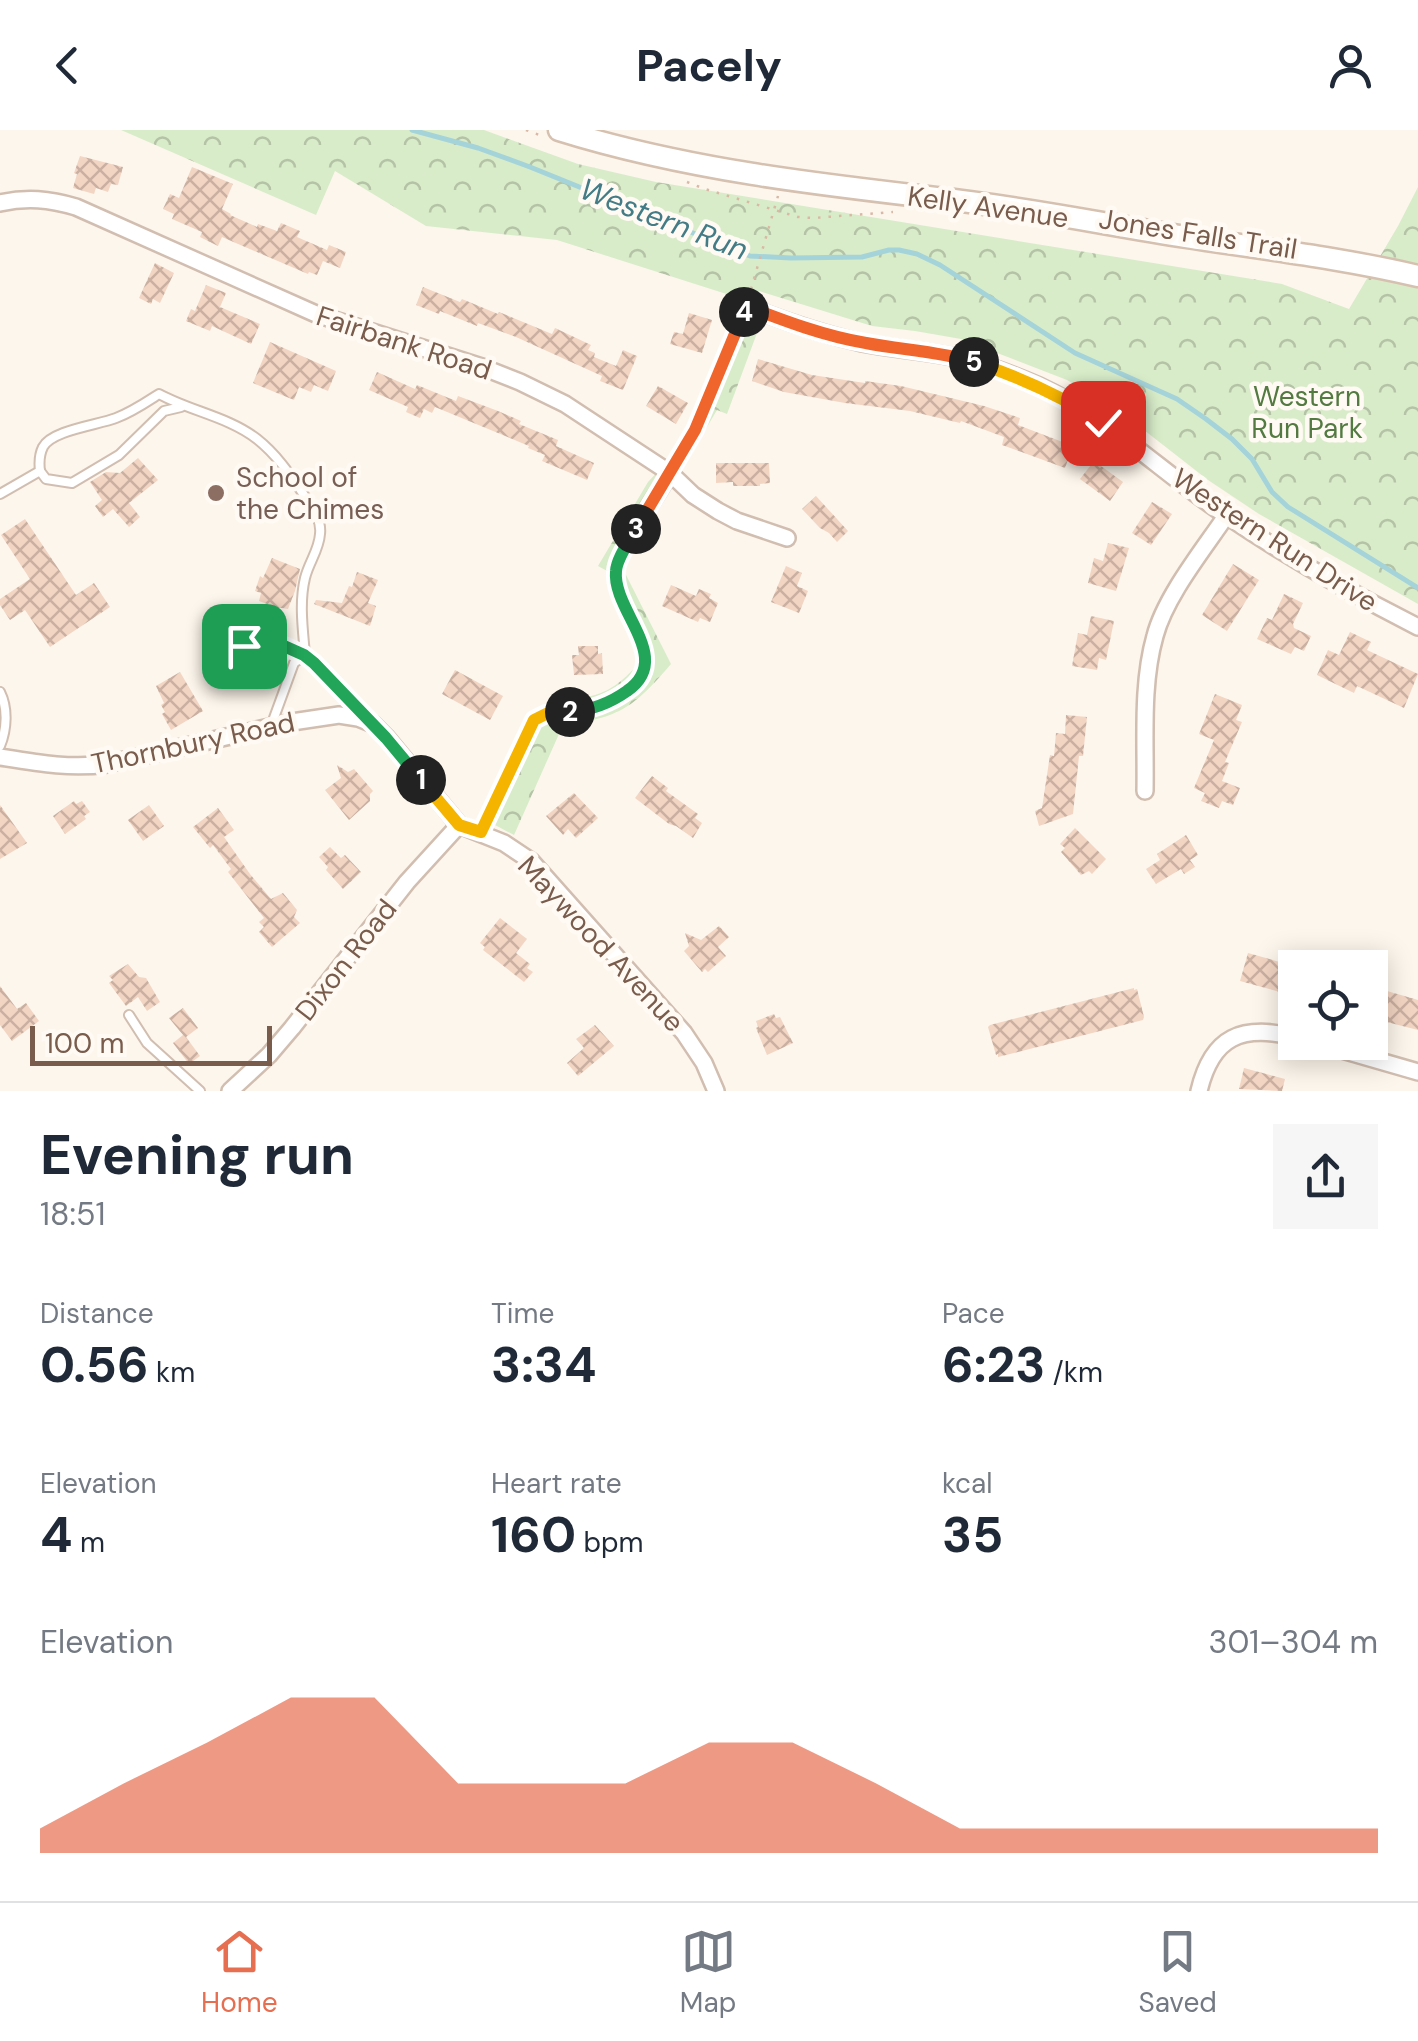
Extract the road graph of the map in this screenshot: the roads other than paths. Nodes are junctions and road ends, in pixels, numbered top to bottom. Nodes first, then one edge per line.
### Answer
1 (559, 130) edge
2 (0, 203) edge
3 (1418, 276) edge
4 (746, 306) road end
5 (182, 407) junction
6 (40, 471) junction
7 (670, 473) junction
8 (0, 494) edge
9 (648, 508) road end
10 (1226, 516) junction
11 (787, 538) dead end
12 (1418, 627) edge
13 (275, 642) junction
14 (304, 655) junction
15 (0, 692) edge
16 (587, 710) road end
17 (373, 724) junction
18 (270, 727) junction
19 (0, 746) edge
20 (0, 757) edge
21 (1144, 791) dead end
22 (459, 825) junction
23 (481, 832) junction
24 (129, 1014) dead end
25 (1278, 1033) edge
26 (1376, 1060) edge
27 (1418, 1072) edge
28 (200, 1091) edge
29 (230, 1091) edge
30 (716, 1091) edge
31 (1199, 1091) edge

1 - 3 main road, Kelly Avenue
2 - 7 street, Fairbank Road
4 - 10 street, Western Run Drive
5 - 6 lane
5 - 6 lane
5 - 14 lane
6 - 8 lane
7 - 9 street
7 - 11 street, Fairbank Road
10 - 12 street, Western Run Drive
10 - 21 street
13 - 13 lane
13 - 14 lane
14 - 17 lane
14 - 18 lane
15 - 19 lane
16 - 23 lane
17 - 18 street, Thornbury Road
17 - 22 street
18 - 20 street, Thornbury Road
22 - 23 street, Maywood Avenue
22 - 29 street, Dixon Road
23 - 30 street, Maywood Avenue
24 - 28 lane
25 - 31 street
26 - 27 street

